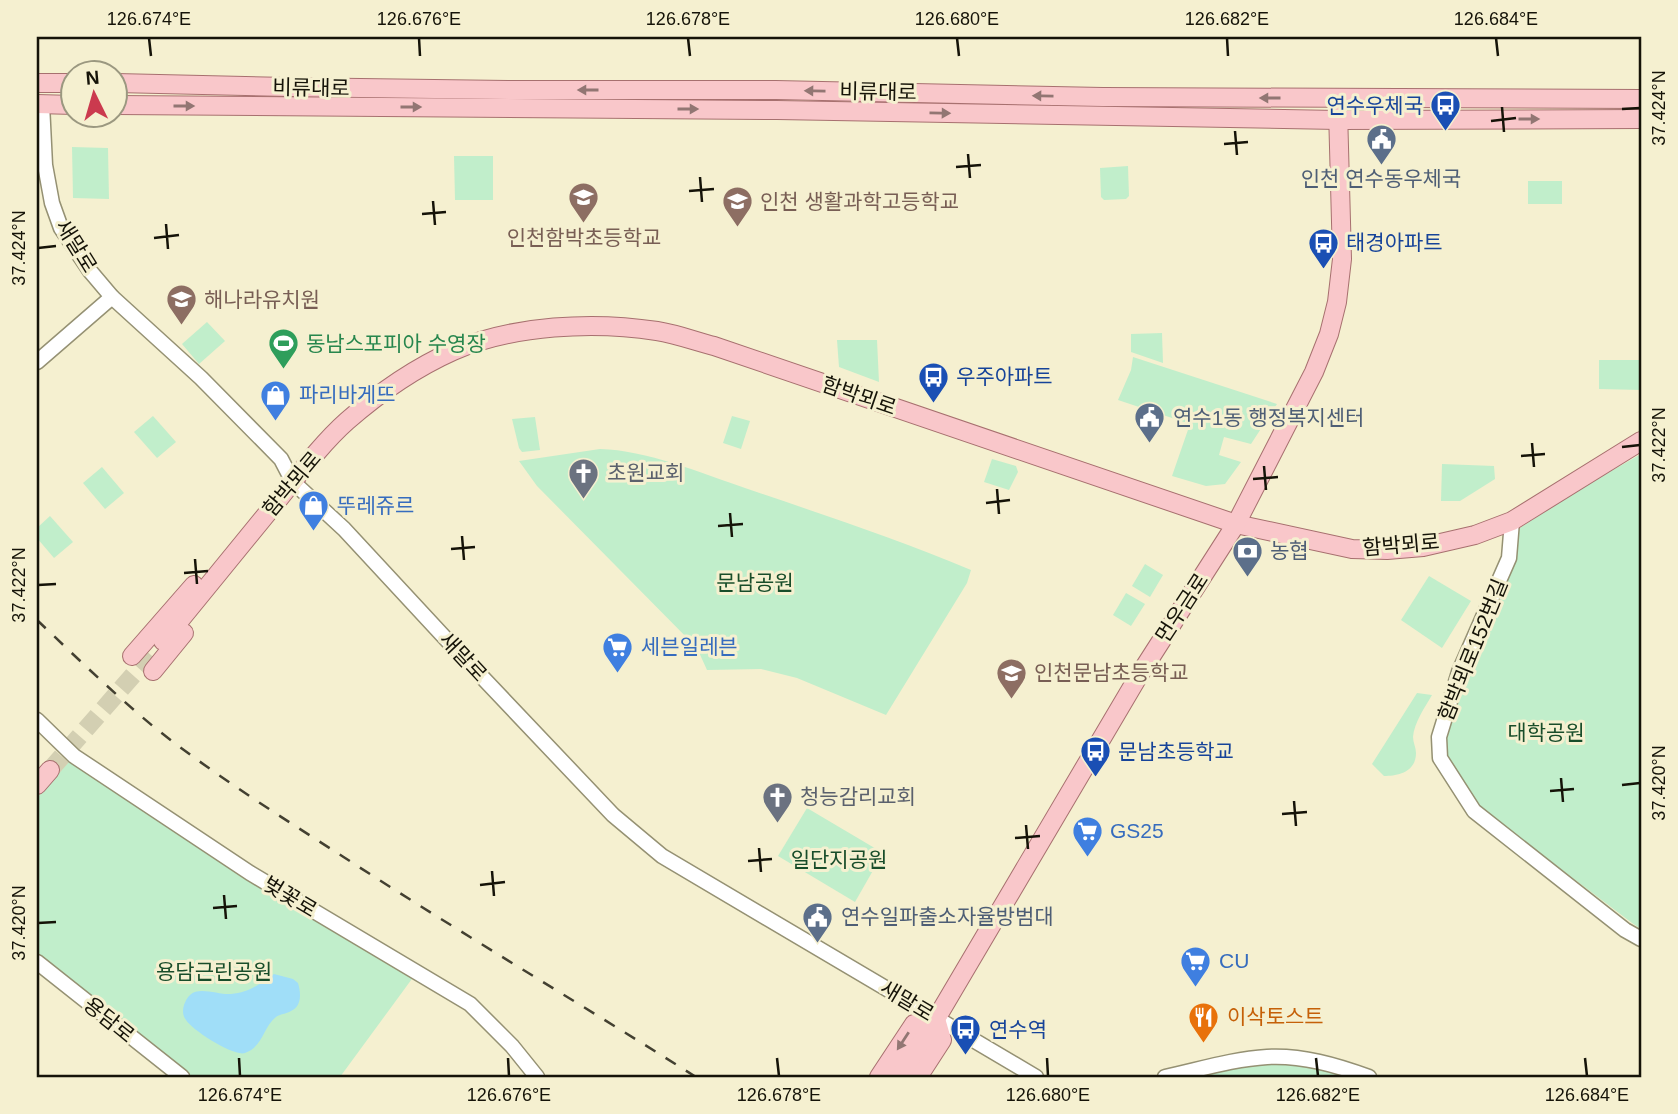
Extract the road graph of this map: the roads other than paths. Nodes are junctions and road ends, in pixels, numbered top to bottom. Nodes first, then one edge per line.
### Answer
1 (37, 83) edge
2 (60, 83) edge
3 (130, 83) edge
4 (1338, 99) junction
5 (1641, 99) edge
6 (39, 104) edge
7 (60, 105) edge
8 (130, 105) edge
9 (1641, 119) edge
10 (1338, 120) junction
11 (112, 297) junction
12 (37, 362) edge
13 (1641, 441) edge
14 (293, 482) junction
15 (1512, 521) junction
16 (1236, 524) junction
17 (163, 641) tunnel mouth
18 (132, 656) dead end
19 (153, 671) dead end
20 (37, 720) edge
21 (50, 769) tunnel mouth
22 (37, 785) edge
23 (1641, 939) edge
24 (37, 962) edge
25 (936, 1019) junction
26 (182, 1077) edge
27 (537, 1077) edge
28 (879, 1077) edge
29 (899, 1077) edge
30 (918, 1077) edge
31 (1036, 1077) edge
32 (1165, 1077) edge
33 (1369, 1077) edge

1 - 2 main road
4 -> 3 main road, 비류대로
4 - 5 main road, 비류대로
4 - 10 main road, 먼우금로
6 - 7 main road
6 - 11 street, 새말로
8 -> 10 main road, 비류대로
10 -> 9 main road, 비류대로
10 - 16 main road, 먼우금로
11 - 12 street
11 - 14 street, 새말로
13 - 15 main road, 함박뫼로
14 - 16 main road, 함박뫼로
14 - 17 main road, 함박뫼로
14 - 18 main road
14 - 19 main road
14 - 25 street, 새말로
15 - 16 main road, 함박뫼로
15 - 23 street, 함박뫼로152번길
16 - 25 main road, 먼우금로
20 - 27 street, 벚꽃로
21 - 22 main road
24 - 26 street, 용담로
25 -> 28 main road
25 - 29 main road, 먼우금로
25 - 30 main road
25 - 31 street, 새말로
32 - 33 street

